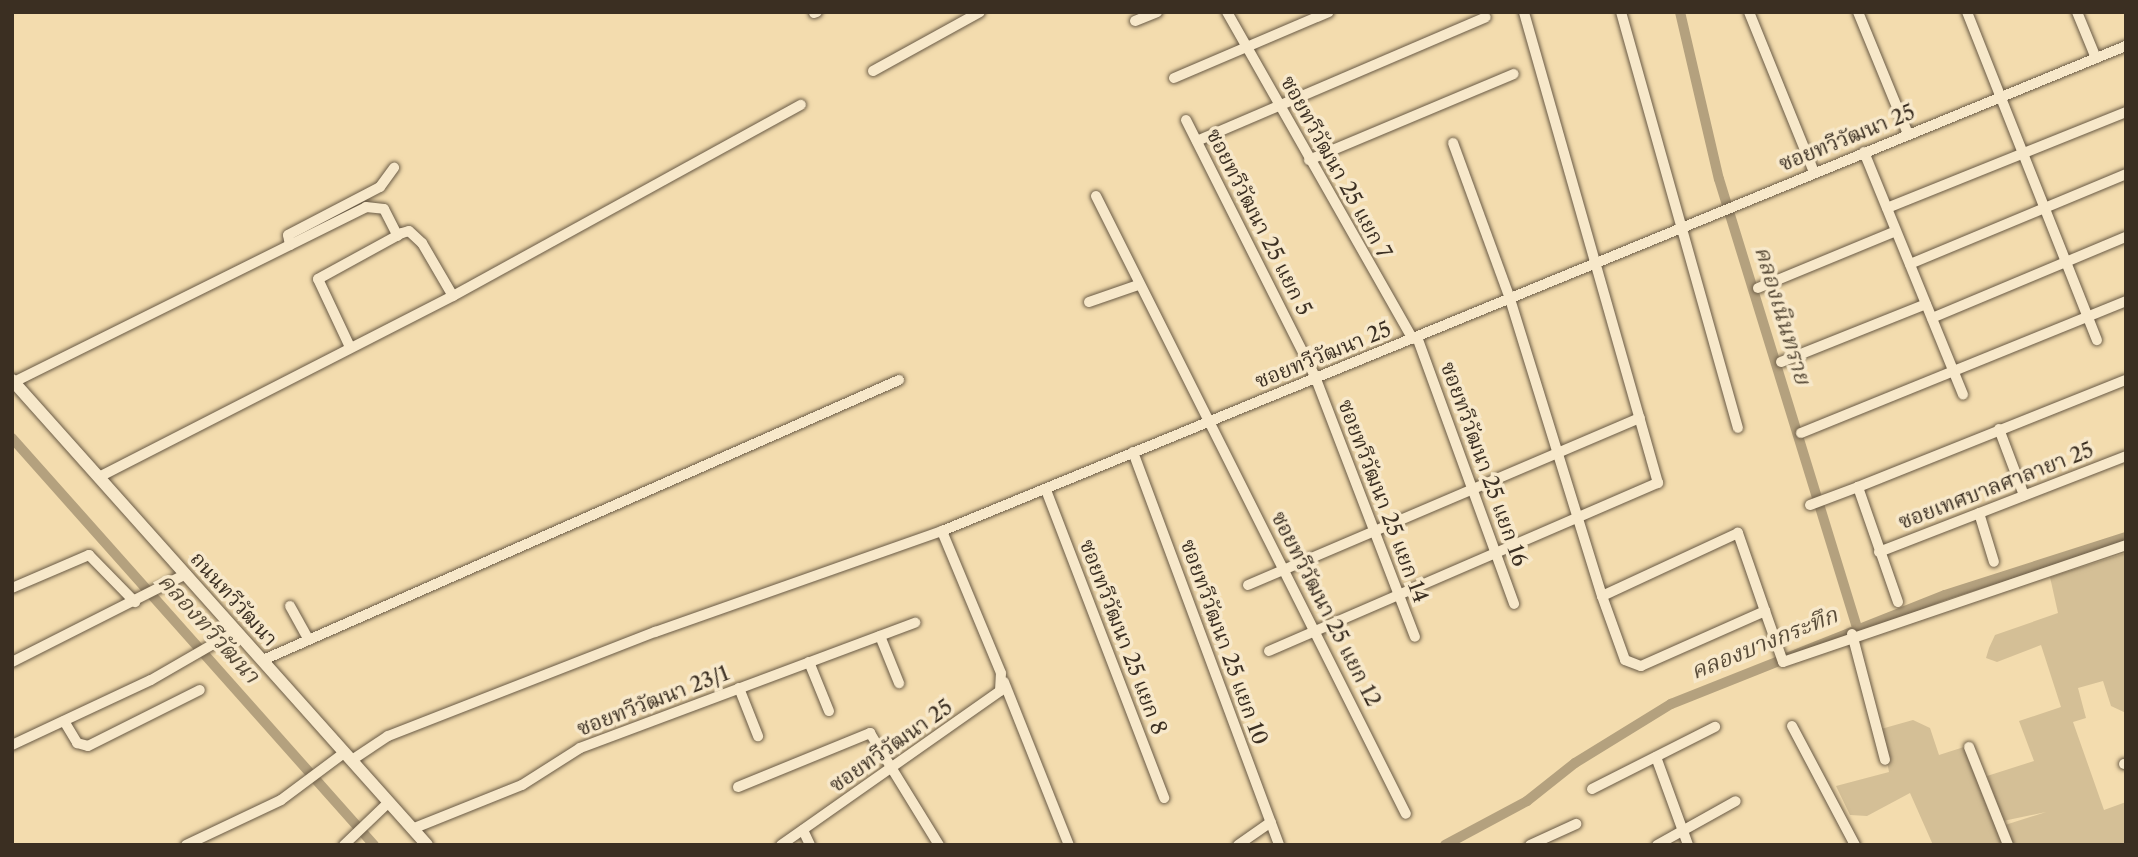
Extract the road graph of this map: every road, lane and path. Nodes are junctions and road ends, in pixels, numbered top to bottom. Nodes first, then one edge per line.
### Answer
1 (980, 12) edge
2 (1157, 12) edge
3 (1227, 12) edge
4 (1329, 12) edge
5 (1524, 12) edge
6 (1621, 12) edge
7 (1749, 12) edge
8 (1858, 12) edge
9 (1968, 12) edge
10 (2077, 12) edge
11 (1486, 17) dead end
12 (1135, 21) dead end
13 (1247, 46) junction
14 (2126, 46) edge
15 (2096, 58) junction
16 (873, 71) dead end
17 (1514, 74) dead end
18 (1174, 78) dead end
19 (2001, 97) junction
20 (1277, 102) junction
21 (802, 105) dead end
22 (2126, 112) edge
23 (1186, 120) dead end
24 (1908, 135) junction
25 (1197, 141) junction
26 (1453, 143) dead end
27 (1864, 152) junction
28 (2023, 153) junction
29 (1308, 160) junction
30 (394, 168) dead end
31 (1814, 172) junction
32 (2126, 174) edge
33 (1096, 196) dead end
34 (1887, 208) junction
35 (2045, 208) junction
36 (1681, 229) junction
37 (1896, 231) junction
38 (398, 236) junction
39 (2126, 237) edge
40 (290, 245) junction
41 (2067, 262) junction
42 (1910, 264) junction
43 (1595, 265) junction
44 (1138, 285) junction
45 (1758, 288) dead end
46 (453, 296) junction
47 (1510, 299) junction
48 (2126, 301) edge
49 (1089, 302) dead end
50 (1926, 304) junction
51 (2088, 317) junction
52 (1932, 318) junction
53 (1415, 338) junction
54 (2097, 340) dead end
55 (350, 347) junction
56 (1781, 362) dead end
57 (1954, 371) junction
58 (1316, 379) junction
59 (899, 380) dead end
60 (2126, 380) edge
61 (13, 381) edge
62 (1964, 395) dead end
63 (1640, 418) junction
64 (1210, 422) junction
65 (1738, 428) dead end
66 (1999, 429) junction
67 (1801, 433) dead end
68 (1133, 452) junction
69 (1556, 454) junction
70 (2126, 456) edge
71 (99, 477) junction
72 (1858, 487) junction
73 (1472, 489) junction
74 (1046, 490) junction
75 (2024, 495) junction
76 (1814, 503) dead end
77 (1979, 513) junction
78 (1577, 519) junction
79 (942, 531) junction
80 (1376, 534) junction
81 (2126, 545) edge
82 (1879, 552) junction
83 (1496, 553) junction
84 (1994, 562) dead end
85 (1285, 570) junction
86 (186, 574) junction
87 (1248, 585) dead end
88 (12, 588) edge
89 (1399, 596) junction
90 (1602, 596) junction
91 (137, 601) junction
92 (1898, 602) dead end
93 (1514, 604) dead end
94 (290, 606) dead end
95 (1765, 611) junction
96 (915, 623) dead end
97 (236, 631) junction
98 (1315, 632) junction
99 (1853, 635) junction
100 (880, 636) junction
101 (1415, 637) dead end
102 (307, 638) junction
103 (1269, 652) dead end
104 (263, 660) junction
105 (12, 662) edge
106 (809, 663) junction
107 (1004, 682) junction
108 (899, 683) dead end
109 (739, 688) junction
110 (200, 690) dead end
111 (830, 711) dead end
112 (64, 721) junction
113 (1792, 726) dead end
114 (1715, 727) dead end
115 (758, 736) dead end
116 (12, 745) edge
117 (1969, 747) dead end
118 (348, 757) junction
119 (1656, 757) junction
120 (1885, 760) dead end
121 (895, 765) junction
122 (738, 787) dead end
123 (1592, 789) dead end
124 (1164, 798) dead end
125 (1736, 801) dead end
126 (389, 802) junction
127 (1406, 814) dead end
128 (1271, 822) junction
129 (1576, 824) dead end
130 (412, 829) junction
131 (803, 830) junction
132 (1683, 831) junction
133 (1255, 840) edge
134 (186, 845) edge
135 (344, 845) edge
136 (427, 845) edge
137 (781, 845) edge
138 (810, 845) edge
139 (939, 845) edge
140 (1069, 845) edge
141 (1238, 845) edge
142 (1279, 845) edge
143 (1530, 845) edge
144 (1657, 845) edge
145 (1688, 845) edge
146 (1855, 845) edge
147 (2008, 845) edge

1 - 16 street
2 - 12 street
3 - 13 street, ซอยทวีวัฒนา 25 แยก 7
4 - 13 street
5 - 43 street
6 - 36 street
7 - 31 street
8 - 24 street
9 - 19 street
10 - 15 street
11 - 20 street
13 - 18 street
13 - 20 street, ซอยทวีวัฒนา 25 แยก 7
14 - 15 street, ซอยทวีวัฒนา 25
15 - 19 street, ซอยทวีวัฒนา 25
17 - 29 street
19 - 24 street, ซอยทวีวัฒนา 25
19 - 28 street
20 - 25 street
20 - 29 street, ซอยทวีวัฒนา 25 แยก 7
21 - 46 street
22 - 28 street
23 - 25 street, ซอยทวีวัฒนา 25 แยก 5
24 - 27 street, ซอยทวีวัฒนา 25
25 - 58 street, ซอยทวีวัฒนา 25 แยก 5
26 - 47 street
27 - 31 street, ซอยทวีวัฒนา 25
27 - 34 street
28 - 34 street
28 - 35 street
29 - 53 street, ซอยทวีวัฒนา 25 แยก 7
30 - 40 street
31 - 36 street, ซอยทวีวัฒนา 25
32 - 35 street
33 - 44 street, ซอยทวีวัฒนา 25 แยก 12
34 - 37 street
35 - 41 street
35 - 42 street
36 - 43 street, ซอยทวีวัฒนา 25
36 - 65 street
37 - 42 street
37 - 45 street
38 - 40 street
38 - 46 street
38 - 55 street
39 - 41 street
40 - 61 street
41 - 51 street
41 - 52 street
42 - 50 street
43 - 47 street, ซอยทวีวัฒนา 25
43 - 63 street
44 - 49 street
44 - 64 street, ซอยทวีวัฒนา 25 แยก 12
46 - 55 street
47 - 53 street, ซอยทวีวัฒนา 25
47 - 69 street
48 - 51 street
50 - 52 street
50 - 56 street
51 - 54 street
51 - 57 street
52 - 57 street
53 - 58 street, ซอยทวีวัฒนา 25
53 - 73 street, ซอยทวีวัฒนา 25 แยก 16
55 - 71 street
57 - 62 street
57 - 67 street
58 - 64 street, ซอยทวีวัฒนา 25
58 - 80 street, ซอยทวีวัฒนา 25 แยก 14
59 - 102 street
60 - 66 street
61 - 71 main road, ถนนทวีวัฒนา
63 - 69 street
63 - 78 street
64 - 68 street, ซอยทวีวัฒนา 25
64 - 85 street, ซอยทวีวัฒนา 25 แยก 12
66 - 72 street
66 - 75 street
68 - 74 street, ซอยทวีวัฒนา 25
68 - 128 street, ซอยทวีวัฒนา 25 แยก 10
69 - 73 street
69 - 78 street
70 - 75 street, ซอยเทศบาลศาลายา 25
71 - 86 main road, ถนนทวีวัฒนา
72 - 76 street
72 - 82 street
73 - 80 street
73 - 83 street, ซอยทวีวัฒนา 25 แยก 16
74 - 79 street, ซอยทวีวัฒนา 25
74 - 124 street, ซอยทวีวัฒนา 25 แยก 8
75 - 77 street, ซอยเทศบาลศาลายา 25
77 - 82 street, ซอยเทศบาลศาลายา 25
77 - 84 street
78 - 83 street
78 - 90 street
79 - 107 street
79 - 118 street, ซอยทวีวัฒนา 25
80 - 85 street
80 - 89 street, ซอยทวีวัฒนา 25 แยก 14
81 - 99 street
82 - 92 street
83 - 89 street
83 - 93 street, ซอยทวีวัฒนา 25 แยก 16
85 - 87 street
85 - 98 street, ซอยทวีวัฒนา 25 แยก 12
86 - 91 street
86 - 97 main road, ถนนทวีวัฒนา
88 - 91 street
89 - 98 street
89 - 101 street, ซอยทวีวัฒนา 25 แยก 14
90 - 95 street
90 - 95 street
91 - 105 street
94 - 102 street
95 - 99 street
96 - 100 street, ซอยทวีวัฒนา 23/1
97 - 104 main road, ถนนทวีวัฒนา
97 - 112 street
98 - 103 street
98 - 127 street, ซอยทวีวัฒนา 25 แยก 12
99 - 120 street
100 - 106 street, ซอยทวีวัฒนา 23/1
100 - 108 street
102 - 104 street
104 - 118 main road, ถนนทวีวัฒนา
106 - 109 street, ซอยทวีวัฒนา 23/1
106 - 111 street
107 - 121 street, ซอยทวีวัฒนา 25
107 - 140 street
109 - 115 street
109 - 130 street, ซอยทวีวัฒนา 23/1
110 - 112 street
112 - 116 street
113 - 146 street
114 - 119 street
117 - 147 street
118 - 126 main road, ถนนทวีวัฒนา
118 - 134 street, ซอยทวีวัฒนา 25
119 - 123 street
119 - 132 street
121 - 122 street
121 - 131 street, ซอยทวีวัฒนา 25
121 - 139 street
125 - 132 street
126 - 130 main road, ถนนทวีวัฒนา
126 - 135 street
128 - 133 street
128 - 142 street, ซอยทวีวัฒนา 25 แยก 10
129 - 143 street
130 - 136 main road, ถนนทวีวัฒนา
131 - 137 street, ซอยทวีวัฒนา 25
131 - 138 street
132 - 144 street
132 - 145 street
133 - 141 street

